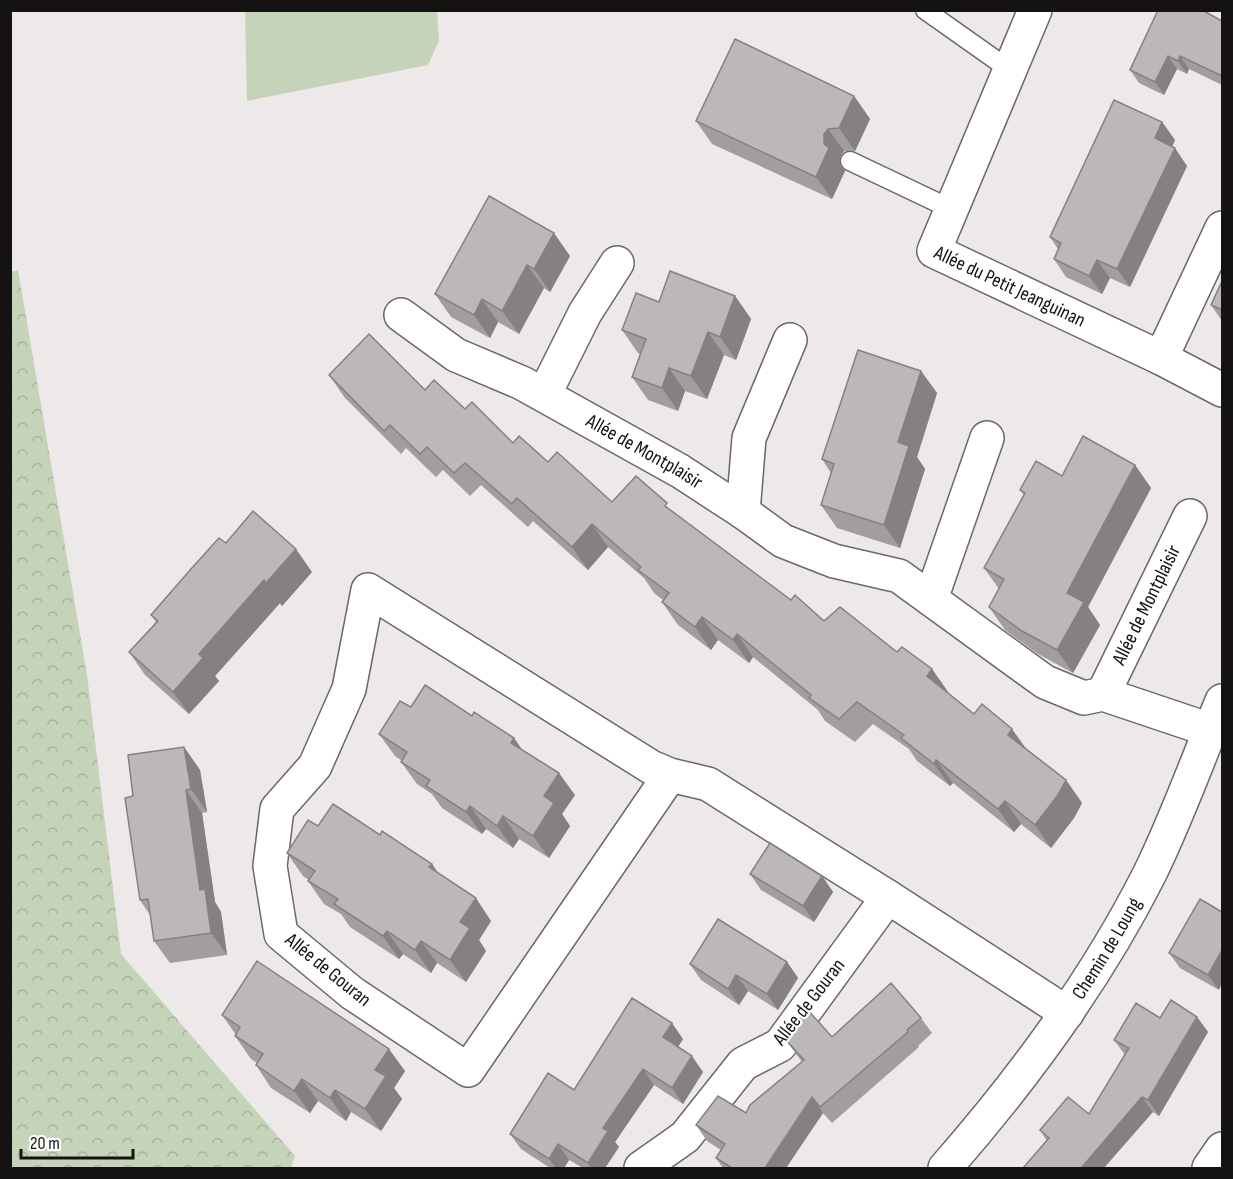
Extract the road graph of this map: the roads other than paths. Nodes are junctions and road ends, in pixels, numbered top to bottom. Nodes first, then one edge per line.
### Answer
1 (925, 10) edge
2 (1035, 10) edge
3 (1010, 70) junction
4 (850, 161) dead end
5 (951, 209) junction
6 (1222, 228) edge
7 (617, 263) dead end
8 (400, 315) dead end
9 (790, 340) dead end
10 (1161, 358) junction
11 (1222, 390) edge
12 (544, 395) junction
13 (987, 438) dead end
14 (744, 512) junction
15 (1190, 516) dead end
16 (931, 599) junction
17 (1103, 694) junction
18 (1216, 716) edge
19 (670, 775) junction
20 (888, 897) junction
21 (1067, 1013) junction
22 (1222, 1149) edge
23 (641, 1168) edge
24 (945, 1168) edge
25 (1209, 1168) edge

1 - 3 lane
2 - 3 street, Allée du Petit Jeanguinan
3 - 5 street, Allée du Petit Jeanguinan
4 - 5 lane
5 - 10 street, Allée du Petit Jeanguinan
6 - 10 street
7 - 12 street
8 - 12 street, Allée de Montplaisir
9 - 14 street
10 - 11 street, Allée du Petit Jeanguinan
12 - 14 street, Allée de Montplaisir
13 - 16 street
14 - 16 street, Allée de Montplaisir
15 - 17 street, Allée de Montplaisir
16 - 17 street, Allée de Montplaisir
17 - 18 street, Allée de Montplaisir
18 - 21 street, Chemin de Loung
19 - 19 street, Allée de Gouran
19 - 20 street, Allée de Gouran
20 - 21 street, Allée de Gouran
20 - 23 street, Allée de Gouran
21 - 24 street, Chemin de Loung
22 - 25 street

